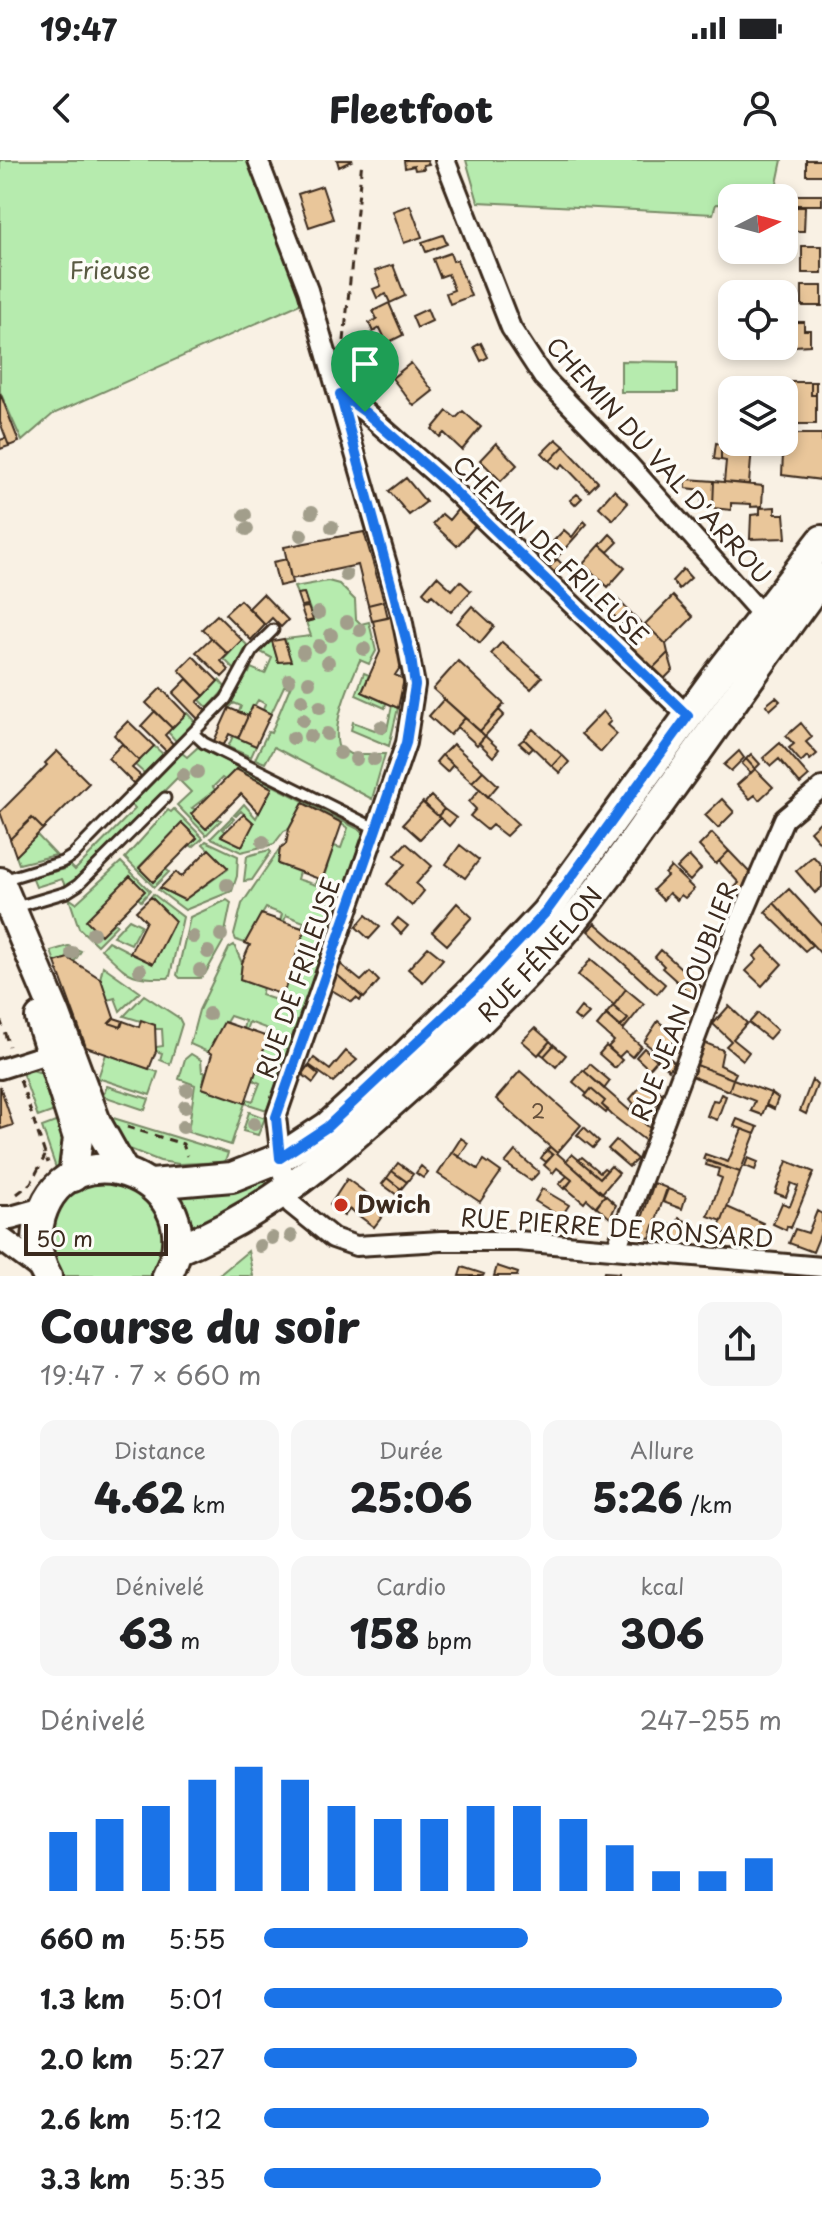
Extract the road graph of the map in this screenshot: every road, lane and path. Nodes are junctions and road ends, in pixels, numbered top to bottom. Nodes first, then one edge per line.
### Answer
1 (258, 160) edge
2 (362, 160) edge
3 (445, 160) edge
4 (334, 375) junction
5 (340, 394) junction
6 (819, 560) edge
7 (764, 617) junction
8 (273, 630) dead end
9 (688, 716) junction
10 (193, 733) junction
11 (822, 787) edge
12 (165, 798) dead end
13 (377, 829) junction
14 (0, 882) edge
15 (10, 909) junction
16 (0, 1019) edge
17 (50, 1053) junction
18 (7, 1067) edge
19 (123, 1126) dead end
20 (45, 1156) junction
21 (280, 1158) junction
22 (48, 1163) dead end
23 (188, 1164) dead end
24 (123, 1170) junction
25 (73, 1177) junction
26 (151, 1184) junction
27 (285, 1192) junction
28 (15, 1195) dead end
29 (43, 1209) junction
30 (0, 1218) edge
31 (0, 1238) edge
32 (616, 1249) junction
33 (172, 1263) edge
34 (822, 1267) edge
35 (45, 1273) edge

1 - 4 street, RUE DE FRILEUSE
2 - 4 path
3 - 7 street, CHEMIN DU VAL D'ARROU
4 - 5 street, RUE DE FRILEUSE
5 - 9 street, CHEMIN DE FRILEUSE
5 - 13 street, RUE DE FRILEUSE
6 - 7 main road, RUE FÉNELON
6 - 27 main road, RUE FÉNELON
7 - 9 main road, RUE FÉNELON
8 - 10 lane
9 - 21 main road, RUE FÉNELON
10 - 13 lane
10 - 14 lane
11 - 32 street, RUE JEAN DOUBLIER
12 - 15 lane
13 - 21 street, RUE DE FRILEUSE
14 - 15 main road
15 - 17 main road
15 - 24 main road
16 - 18 path
17 - 18 street
17 - 25 main road
18 - 20 path
19 - 23 path
20 - 22 path
20 - 28 path
21 - 26 main road, RUE FÉNELON
21 - 27 street, RUE DE FRILEUSE
24 - 25 main road
24 - 26 main road
25 - 29 main road
26 - 33 main road
27 - 32 street, RUE PIERRE DE RONSARD
27 - 33 main road, RUE FÉNELON
29 - 30 street
29 - 35 main road
31 - 35 street
32 - 34 street, RUE PIERRE DE RONSARD

